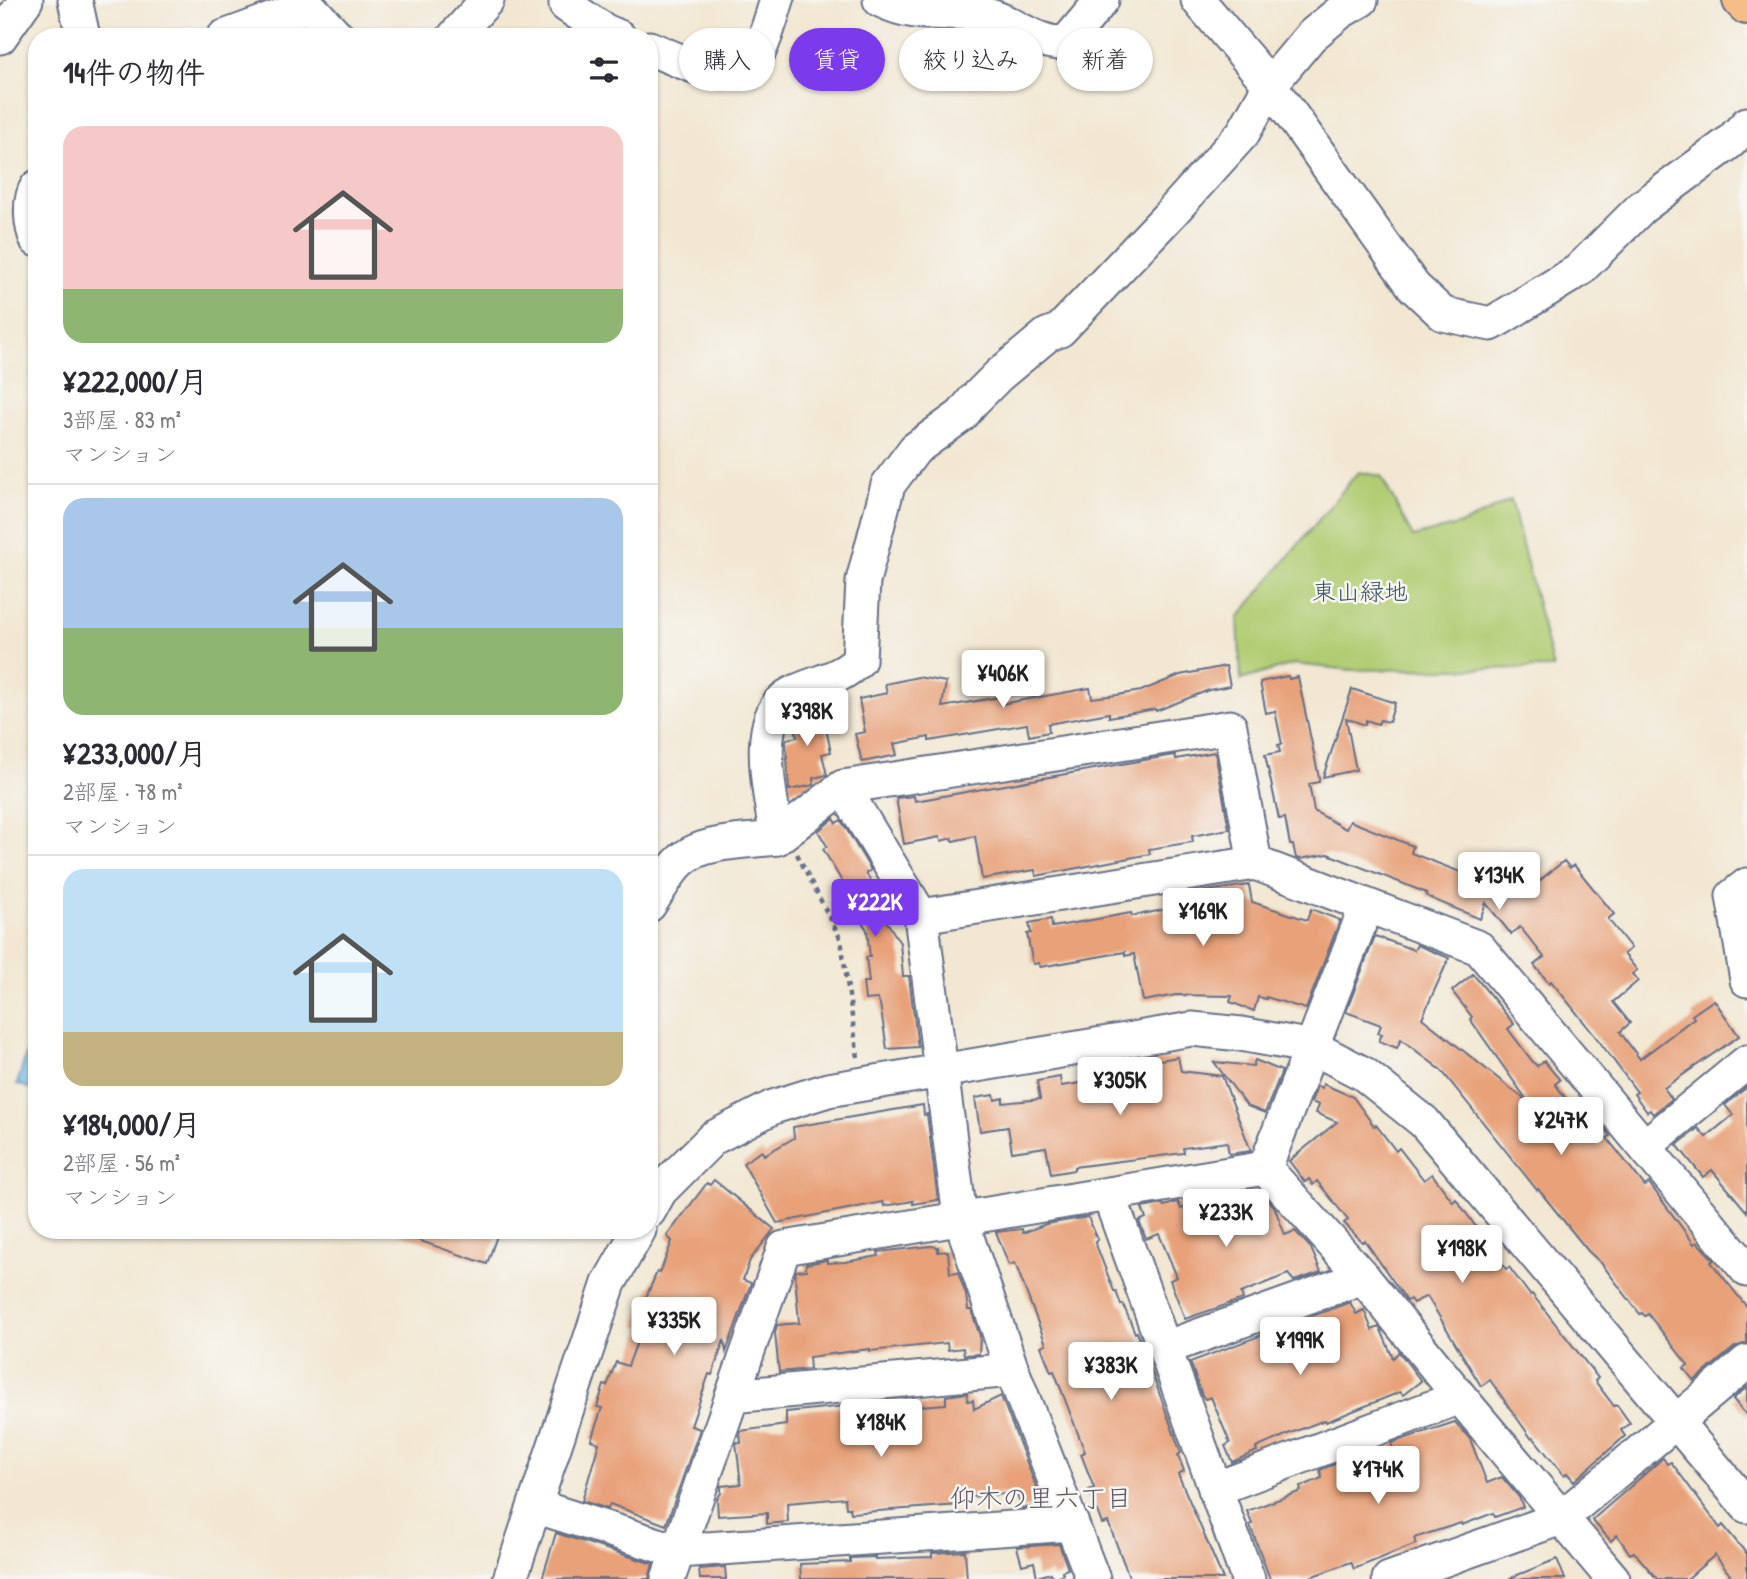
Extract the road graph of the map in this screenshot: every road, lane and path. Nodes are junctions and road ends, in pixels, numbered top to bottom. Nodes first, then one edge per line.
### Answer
1 (26, 0) edge
2 (75, 0) edge
3 (486, 0) edge
4 (566, 0) edge
5 (777, 0) edge
6 (880, 0) edge
7 (1102, 0) edge
8 (1198, 0) edge
9 (1361, 0) edge
10 (1742, 0) edge
11 (304, 1) edge
12 (1747, 5) edge
13 (81, 28) edge
14 (249, 28) edge
15 (330, 28) edge
16 (462, 28) edge
17 (600, 28) edge
18 (0, 37) edge
19 (658, 51) edge
20 (1270, 85) junction
21 (1747, 124) edge
22 (843, 788) junction
23 (781, 835) junction
24 (1255, 863) junction
25 (1747, 884) edge
26 (658, 892) edge
27 (1366, 906) junction
28 (921, 916) junction
29 (1747, 980) edge
30 (1312, 1047) junction
31 (1747, 1062) edge
32 (941, 1070) junction
33 (862, 1083) junction
34 (1645, 1146) junction
35 (1265, 1168) junction
36 (658, 1195) edge
37 (1109, 1195) junction
38 (960, 1217) junction
39 (634, 1239) edge
40 (1747, 1270) edge
41 (1363, 1277) junction
42 (1165, 1348) junction
43 (1747, 1362) edge
44 (1012, 1370) junction
45 (732, 1396) junction
46 (1460, 1397) junction
47 (1676, 1421) junction
48 (1215, 1489) junction
49 (535, 1506) junction
50 (1747, 1506) edge
51 (1561, 1518) junction
52 (1072, 1524) junction
53 (672, 1565) edge
54 (510, 1579) edge
55 (1093, 1579) edge
56 (1248, 1579) edge
57 (1389, 1579) edge
58 (1613, 1579) edge

1 - 18 street
2 - 13 street
3 - 16 street
4 - 17 street
5 - 19 street
6 - 7 street
8 - 20 street
9 - 20 street
10 - 12 main road
11 - 14 street
11 - 15 street
20 - 21 street
20 - 23 street
22 - 23 street
22 - 24 street
22 - 28 street
23 - 26 street
23 - 33 path
24 - 27 street
24 - 28 street
25 - 29 street
27 - 30 street
27 - 34 street
28 - 32 street
30 - 32 street
30 - 35 street
30 - 47 street
31 - 34 street
32 - 33 street
32 - 38 street
33 - 36 street
34 - 40 street
35 - 37 street
35 - 41 street
37 - 38 street
37 - 42 street
38 - 44 street
38 - 45 street
39 - 49 street
41 - 42 street
41 - 46 street
42 - 48 street
43 - 47 street
44 - 45 street
44 - 52 street
45 - 53 street
46 - 48 street
46 - 51 street
47 - 50 street
47 - 51 street
48 - 56 street
49 - 53 street
49 - 54 street
51 - 57 street
51 - 58 street
52 - 53 street
52 - 55 street

